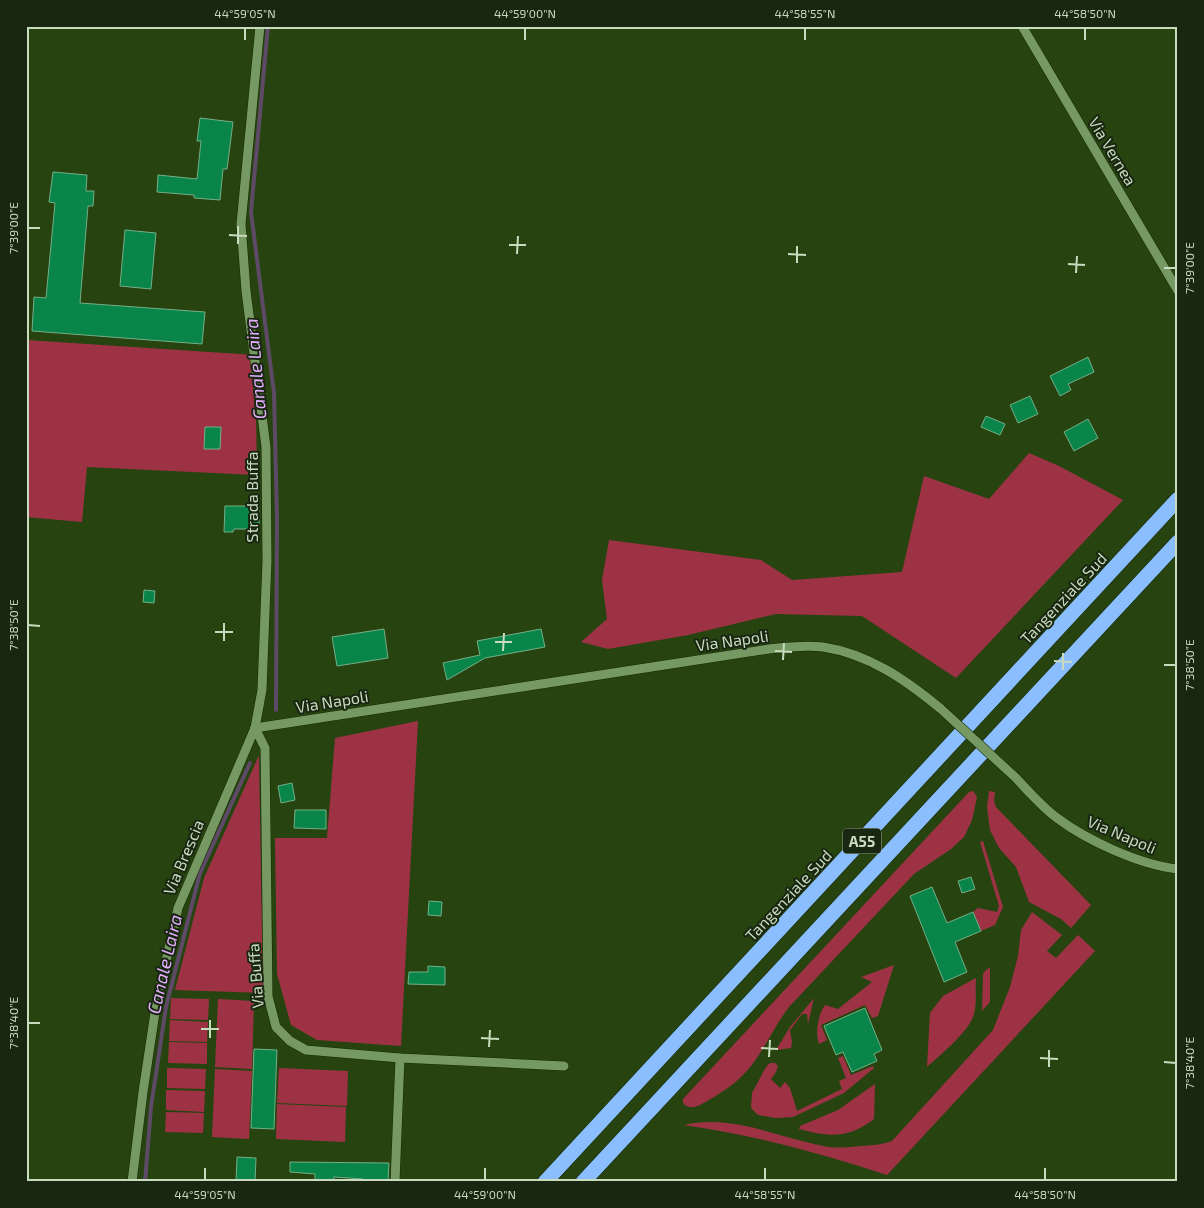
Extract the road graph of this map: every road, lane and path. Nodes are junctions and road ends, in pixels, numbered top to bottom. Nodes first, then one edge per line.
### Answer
1 (260, 26) edge
2 (1022, 26) edge
3 (1178, 290) edge
4 (1178, 499) edge
5 (1178, 542) edge
6 (255, 728) junction
7 (1178, 869) edge
8 (400, 1058) junction
9 (564, 1066) dead end
10 (132, 1182) edge
11 (395, 1182) edge
12 (545, 1182) edge
13 (583, 1182) edge

1 - 6 street, Strada Buffa
2 - 3 street, Via Vernea
4 - 12 highway, Tangenziale Sud / A55
5 - 13 highway, A55
6 - 7 street, Via Napoli, bridge
6 - 8 street, Via Buffa
6 - 10 street, Via Brescia
8 - 9 street, Via Buffa
8 - 11 street

